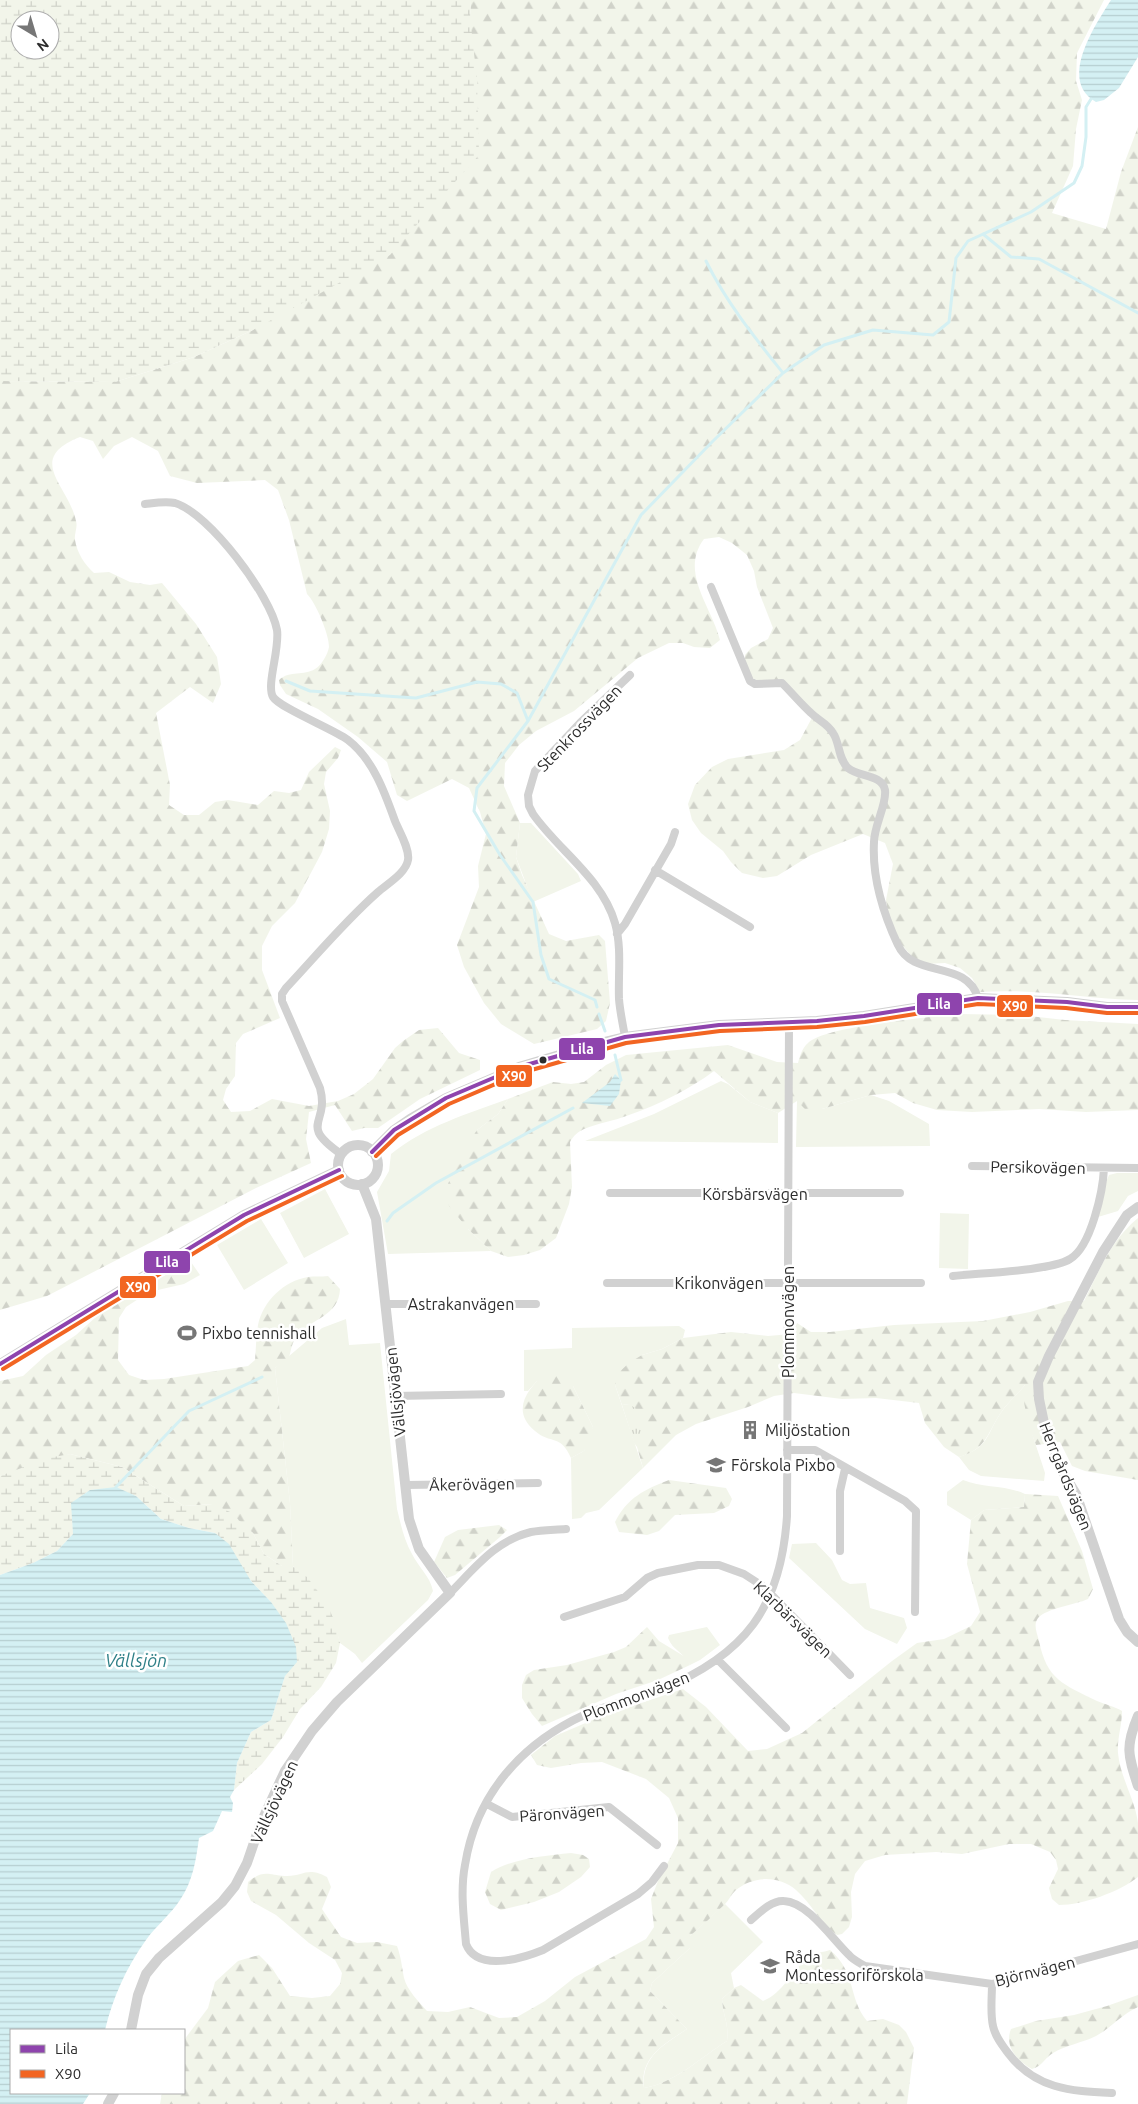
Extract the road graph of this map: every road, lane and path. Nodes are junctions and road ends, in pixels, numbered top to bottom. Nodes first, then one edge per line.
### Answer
1 (144, 504) dead end
2 (711, 587) dead end
3 (630, 675) dead end
4 (675, 832) dead end
5 (655, 870) junction
6 (750, 927) dead end
7 (617, 934) junction
8 (978, 998) junction
9 (1138, 1007) edge
10 (790, 1022) junction
11 (625, 1037) junction
12 (372, 1152) junction
13 (341, 1154) junction
14 (972, 1166) dead end
15 (1104, 1168) junction
16 (1138, 1168) edge
17 (339, 1170) junction
18 (362, 1184) junction
19 (610, 1193) dead end
20 (900, 1193) dead end
21 (789, 1194) junction
22 (1138, 1207) edge
23 (953, 1276) dead end
24 (607, 1283) dead end
25 (789, 1283) junction
26 (921, 1283) dead end
27 (386, 1304) junction
28 (536, 1304) dead end
29 (0, 1364) edge
30 (501, 1394) dead end
31 (395, 1396) junction
32 (787, 1450) junction
33 (845, 1469) junction
34 (538, 1483) dead end
35 (406, 1485) junction
36 (566, 1528) dead end
37 (840, 1551) dead end
38 (450, 1593) junction
39 (771, 1594) junction
40 (914, 1612) dead end
41 (564, 1617) dead end
42 (1138, 1642) edge
43 (718, 1660) junction
44 (850, 1676) dead end
45 (1138, 1716) edge
46 (786, 1728) dead end
47 (1138, 1786) edge
48 (487, 1804) junction
49 (657, 1845) dead end
50 (664, 1866) dead end
51 (751, 1920) dead end
52 (1138, 1944) edge
53 (992, 1984) junction
54 (130, 2029) edge
55 (1112, 2094) dead end

1 - 13 street
2 - 8 street
3 - 7 street, Stenkrossvägen
4 - 5 street
5 - 6 street
5 - 7 street
7 - 11 street, Stenkrossvägen
8 - 9 street
8 - 10 street
10 - 11 street
10 - 21 street, Plommonvägen
11 - 12 street
12 - 13 street
12 - 18 street
13 - 17 street
14 - 15 street, Persikovägen
15 - 16 street, Persikovägen
15 - 23 street, Persikovägen
17 - 18 street
17 - 29 street
18 - 27 street, Vällsjövägen
19 - 21 street, Körsbärsvägen
20 - 21 street, Körsbärsvägen
21 - 25 street, Plommonvägen
22 - 42 street, Herrgårdsvägen
24 - 25 street, Krikonvägen
25 - 26 street, Krikonvägen
25 - 32 street, Plommonvägen
27 - 28 street, Astrakanvägen
27 - 31 street, Vällsjövägen
30 - 31 street
31 - 35 street, Vällsjövägen
32 - 33 street
32 - 39 street, Plommonvägen
33 - 37 street
33 - 40 street
34 - 35 street, Åkerövägen
35 - 38 street, Vällsjövägen
36 - 38 street, Vällsjövägen
38 - 54 street, Vällsjövägen
39 - 41 street, Klarbärsvägen
39 - 43 street, Plommonvägen
39 - 44 street, Klarbärsvägen
43 - 46 street
43 - 48 street, Plommonvägen
45 - 47 street
48 - 49 street, Päronvägen
48 - 50 street, Plommonvägen
51 - 53 street, Björnvägen
52 - 53 street, Björnvägen
53 - 55 street

